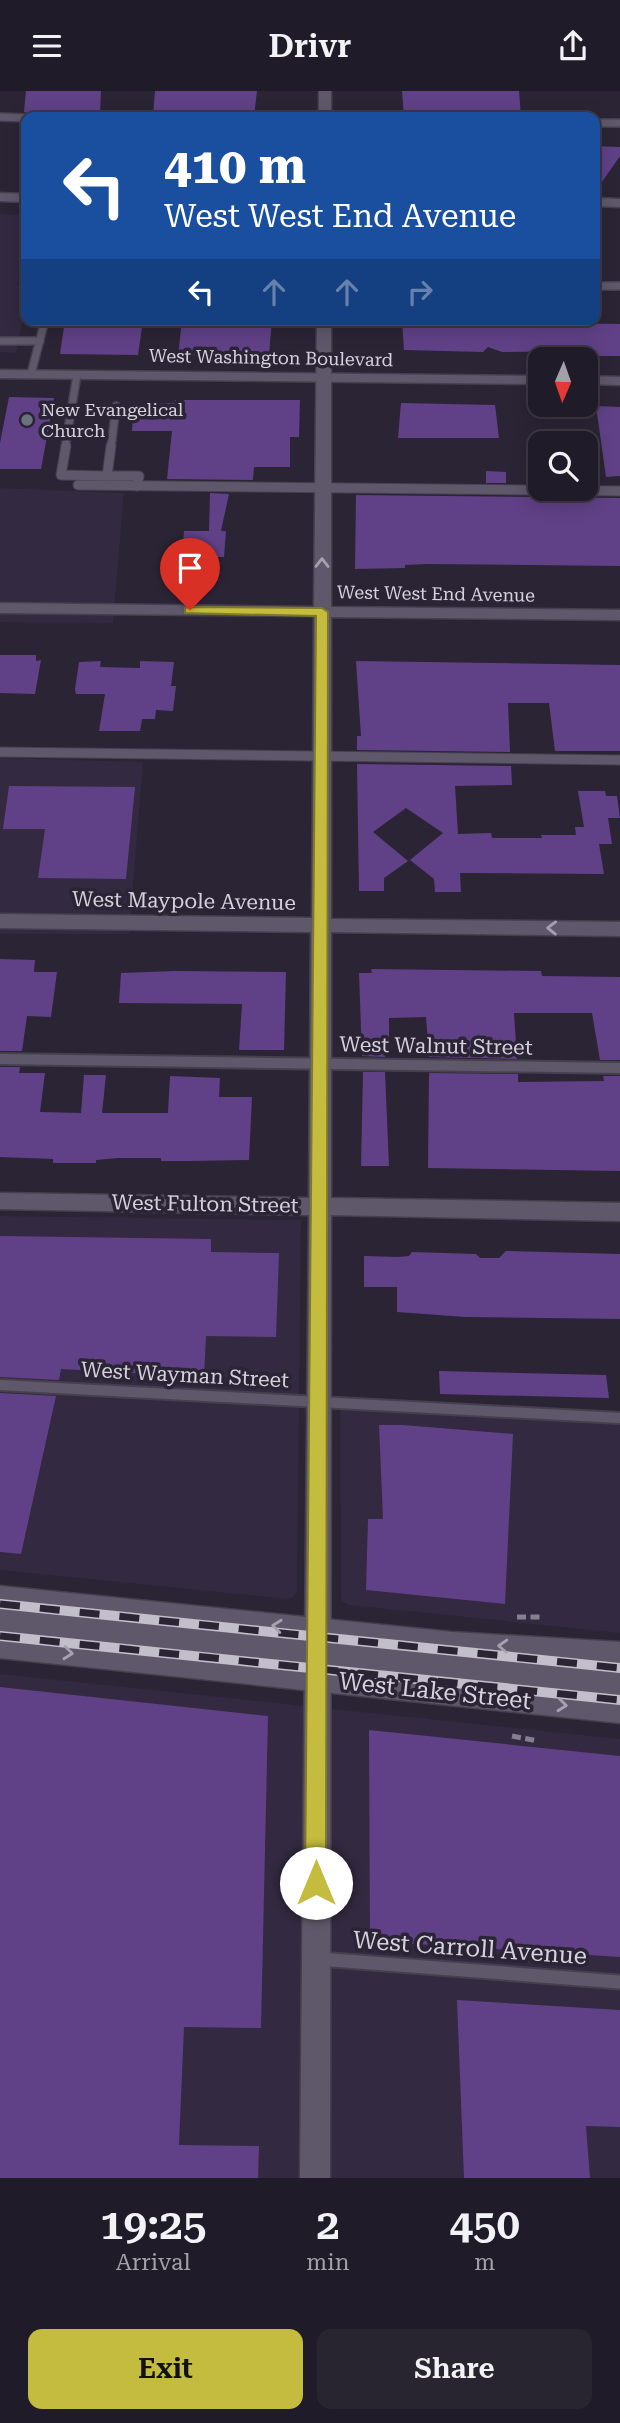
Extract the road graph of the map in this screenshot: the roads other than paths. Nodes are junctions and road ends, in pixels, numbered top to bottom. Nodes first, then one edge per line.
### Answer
1 (325, 91) edge
2 (325, 112) edge
3 (0, 117) edge
4 (21, 118) edge
5 (600, 123) edge
6 (620, 123) edge
7 (0, 187) edge
8 (21, 188) edge
9 (600, 193) edge
10 (620, 193) edge
11 (0, 197) edge
12 (21, 198) edge
13 (600, 202) edge
14 (620, 203) edge
15 (600, 286) edge
16 (620, 286) edge
17 (44, 326) edge
18 (324, 326) edge
19 (0, 341) edge
20 (40, 341) junction
21 (0, 374) edge
22 (31, 374) junction
23 (77, 375) junction
24 (323, 378) junction
25 (528, 380) edge
26 (598, 380) edge
27 (620, 380) edge
28 (116, 406) dead end
29 (107, 476) junction
30 (78, 485) dead end
31 (137, 485) junction
32 (323, 487) junction
33 (620, 491) edge
34 (0, 608) edge
35 (322, 612) junction
36 (620, 615) edge
37 (0, 752) edge
38 (321, 756) junction
39 (620, 760) edge
40 (0, 921) edge
41 (320, 925) junction
42 (620, 929) edge
43 (0, 1059) edge
44 (320, 1064) junction
45 (620, 1068) edge
46 (0, 1201) edge
47 (319, 1206) junction
48 (620, 1212) edge
49 (0, 1385) edge
50 (317, 1400) junction
51 (620, 1418) edge
52 (0, 1597) edge
53 (0, 1620) edge
54 (0, 1646) edge
55 (315, 1654) junction
56 (620, 1654) edge
57 (620, 1684) edge
58 (620, 1711) edge
59 (316, 1959) junction
60 (620, 1982) edge
61 (315, 2178) edge

1 - 2 street
3 - 4 lane
5 - 6 lane
7 - 8 street
9 - 10 street
11 - 12 street
13 - 14 street
15 - 16 lane
17 - 20 lane
18 - 24 street
19 - 20 lane
20 - 22 lane
21 - 22 street, West Washington Boulevard
22 - 23 street, West Washington Boulevard
23 - 24 street, West Washington Boulevard
23 - 29 lane
24 - 25 street, West Washington Boulevard
24 - 32 street
26 - 27 street
28 - 29 lane
29 - 31 lane
30 - 31 lane
31 - 32 lane
32 - 33 lane
35 -> 32 street
34 - 35 street, West West End Avenue
35 - 36 street, West West End Avenue
35 - 38 street
37 - 38 lane
38 - 39 lane
38 - 41 street
40 - 41 street, West Maypole Avenue
42 -> 41 street, West Maypole Avenue
41 - 44 street
43 - 44 lane, West Walnut Street
44 - 45 lane, West Walnut Street
44 - 47 street
46 - 47 street, West Fulton Street
47 - 48 street, West Fulton Street
47 - 50 street
49 - 50 lane, West Wayman Street
50 - 51 lane, West Wayman Street
50 - 55 street
55 -> 52 street, West Lake Street
53 - 55 street, West Lake Street
54 -> 55 street, West Lake Street
56 -> 55 street, West Lake Street
55 - 57 street, West Lake Street
55 -> 58 street, West Lake Street
55 - 59 street
59 - 60 lane, West Carroll Avenue
59 - 61 street

